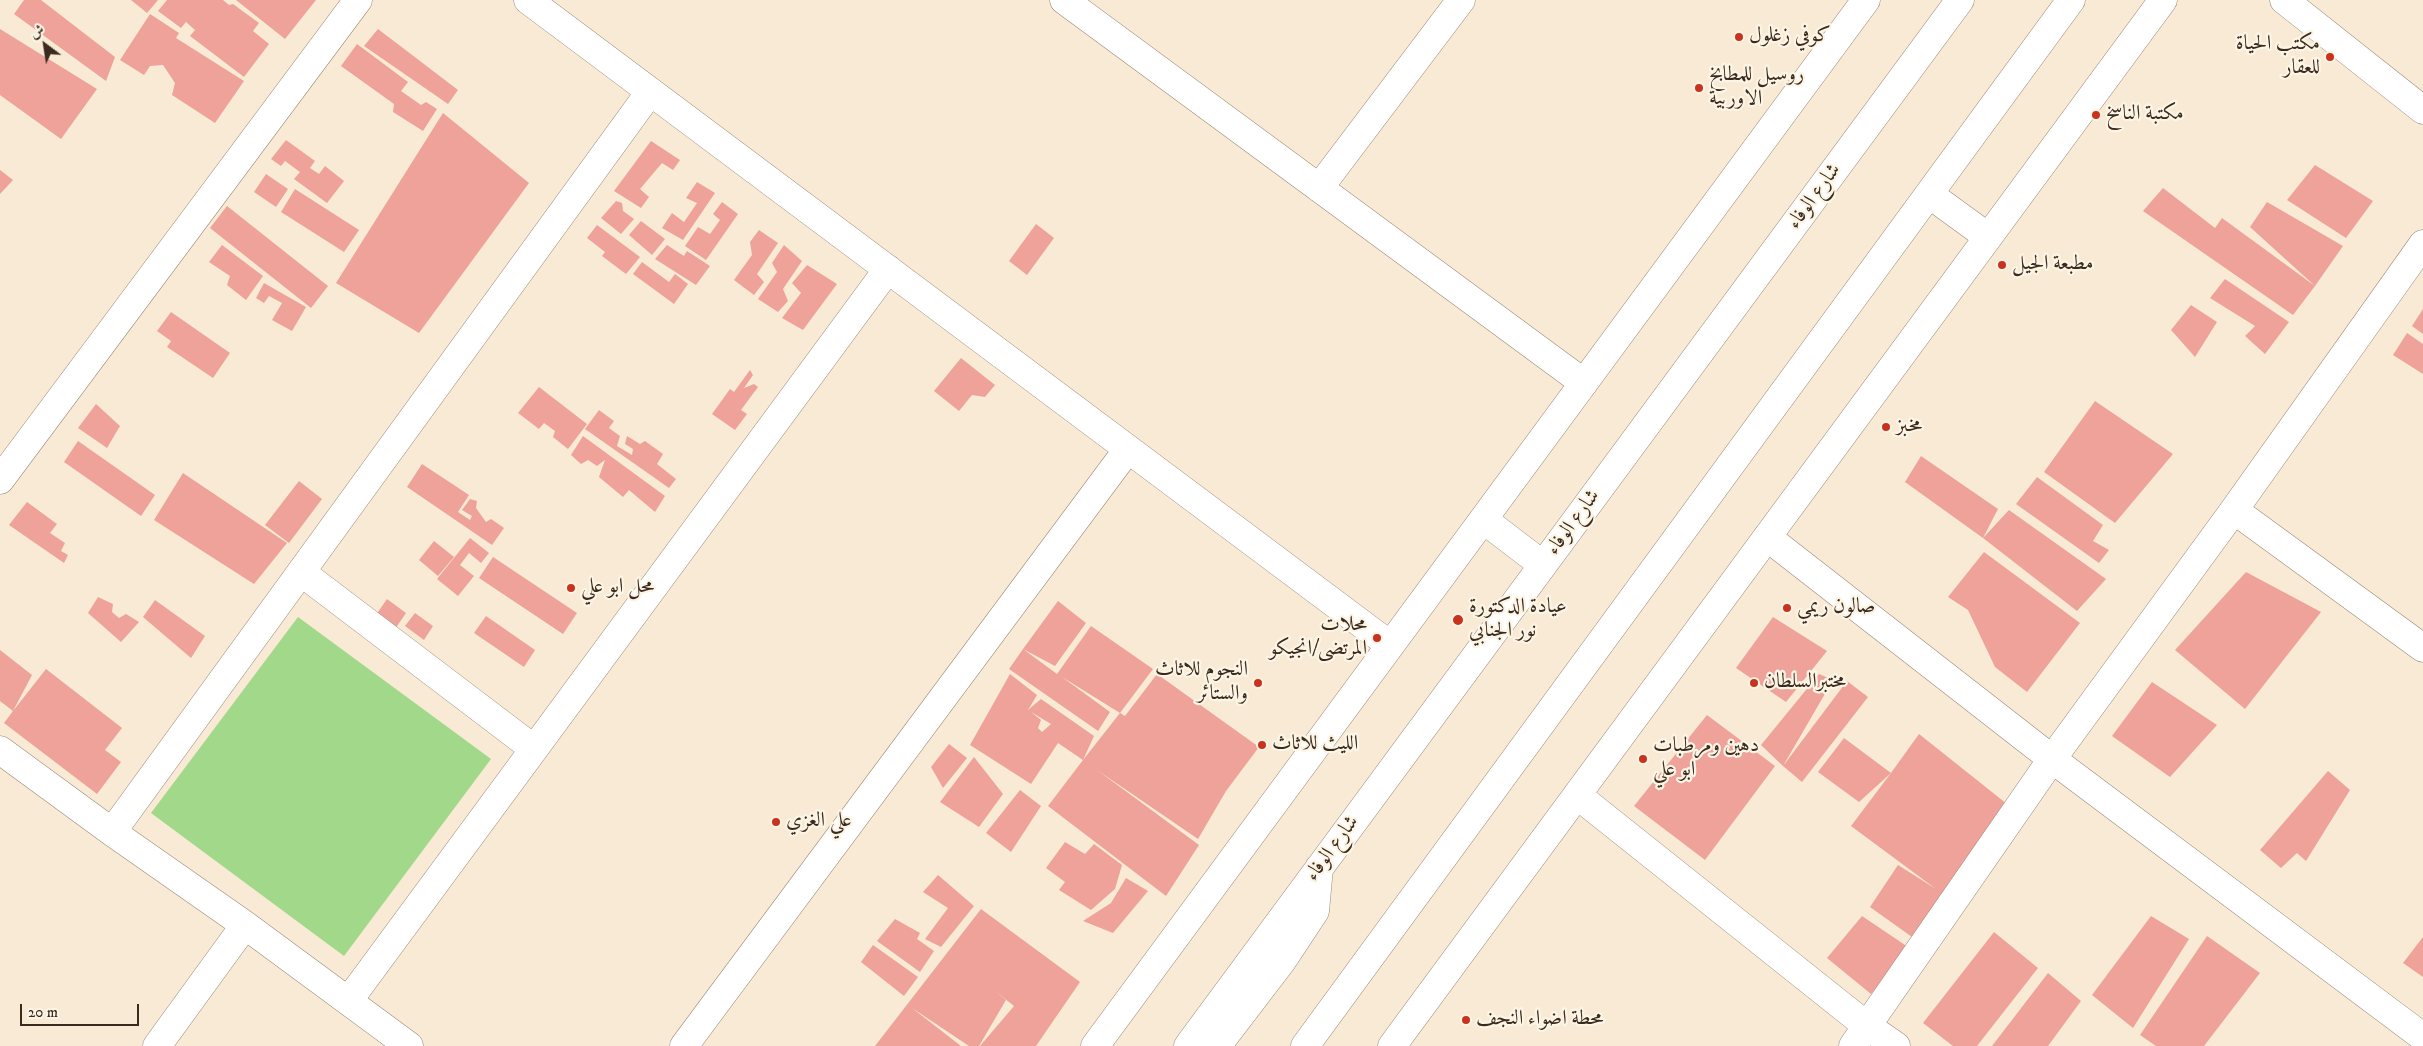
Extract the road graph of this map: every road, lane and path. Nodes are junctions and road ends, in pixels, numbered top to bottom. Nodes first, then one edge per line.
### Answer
1 (358, 0) edge
2 (1064, 0) edge
3 (1461, 0) edge
4 (1866, 0) edge
5 (1960, 0) edge
6 (2071, 0) edge
7 (2163, 0) edge
8 (2284, 0) edge
9 (536, 2) edge
10 (650, 92) junction
11 (2423, 110) edge
12 (1319, 188) junction
13 (1929, 194) junction
14 (1988, 237) junction
15 (2423, 244) edge
16 (888, 269) junction
17 (1584, 383) junction
18 (1128, 449) junction
19 (0, 480) edge
20 (2234, 510) junction
21 (1484, 520) junction
22 (1767, 538) junction
23 (1543, 565) junction
24 (301, 572) junction
25 (1390, 645) junction
26 (2423, 648) edge
27 (534, 749) junction
28 (0, 750) edge
29 (2052, 759) junction
30 (1577, 795) junction
31 (112, 832) junction
32 (1319, 868) junction
33 (245, 925) junction
34 (349, 1000) junction
35 (1860, 1036) edge
36 (2423, 1037) edge
37 (157, 1046) edge
38 (409, 1046) edge
39 (684, 1046) edge
40 (1095, 1046) edge
41 (1188, 1046) edge
42 (1217, 1046) edge
43 (1304, 1046) edge
44 (1392, 1046) edge
45 (1896, 1046) edge

1 - 19 street
2 - 12 street
3 - 12 street
4 - 17 street
5 - 23 street, شارع الوفاء
6 - 13 street
7 - 14 street
8 - 11 street
9 - 10 street
10 - 16 street
10 - 24 street
12 - 17 street
13 - 14 street
13 - 43 street
14 - 22 street
15 - 20 street
16 - 18 street
16 - 27 street
17 - 21 street
18 - 25 street
18 - 39 street
20 - 26 street
20 - 29 street
21 - 23 street
21 - 25 street
22 - 29 street
22 - 30 street
23 - 32 street, شارع الوفاء
24 - 27 street
24 - 31 street
25 - 40 street
27 - 34 street
28 - 31 street
29 - 35 street
29 - 36 street
30 - 35 street
30 - 44 street
31 - 33 street
32 - 41 street, شارع الوفاء
32 - 42 street
33 - 34 street
33 - 37 street
34 - 38 street
35 - 45 street

